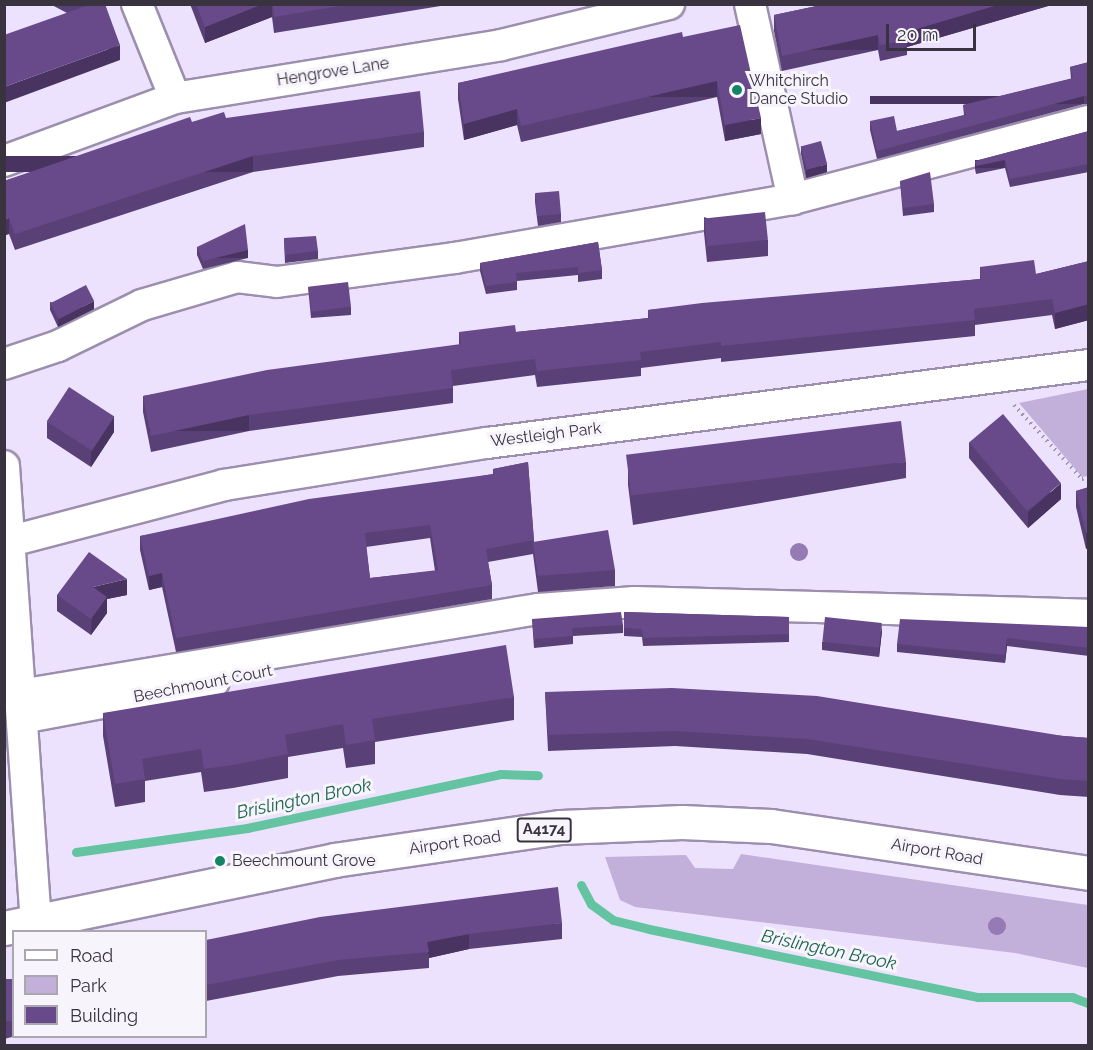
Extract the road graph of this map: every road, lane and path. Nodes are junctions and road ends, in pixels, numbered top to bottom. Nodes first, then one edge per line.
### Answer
1 (138, 4) edge
2 (669, 4) edge
3 (750, 4) edge
4 (175, 98) junction
5 (1089, 121) edge
6 (4, 161) edge
7 (793, 199) junction
8 (4, 364) edge
9 (1089, 365) edge
10 (989, 379) junction
11 (4, 466) edge
12 (1089, 478) edge
13 (11, 541) junction
14 (1089, 615) edge
15 (10, 616) edge
16 (384, 651) dead end
17 (21, 706) junction
18 (1089, 873) edge
19 (36, 920) junction
20 (4, 928) edge

1 - 4 street
2 - 4 street, Hengrove Lane
3 - 7 street
4 - 6 street, Hengrove Lane
5 - 7 street
7 - 8 street
9 - 10 street, Westleigh Park
10 - 12 path
10 - 13 street, Westleigh Park
11 - 13 street
13 - 15 street
14 - 17 street
15 - 17 street
16 - 17 street, Beechmount Court
17 - 19 street
18 - 19 highway, Airport Road / A4174
19 - 20 highway, Airport Road / A4174

